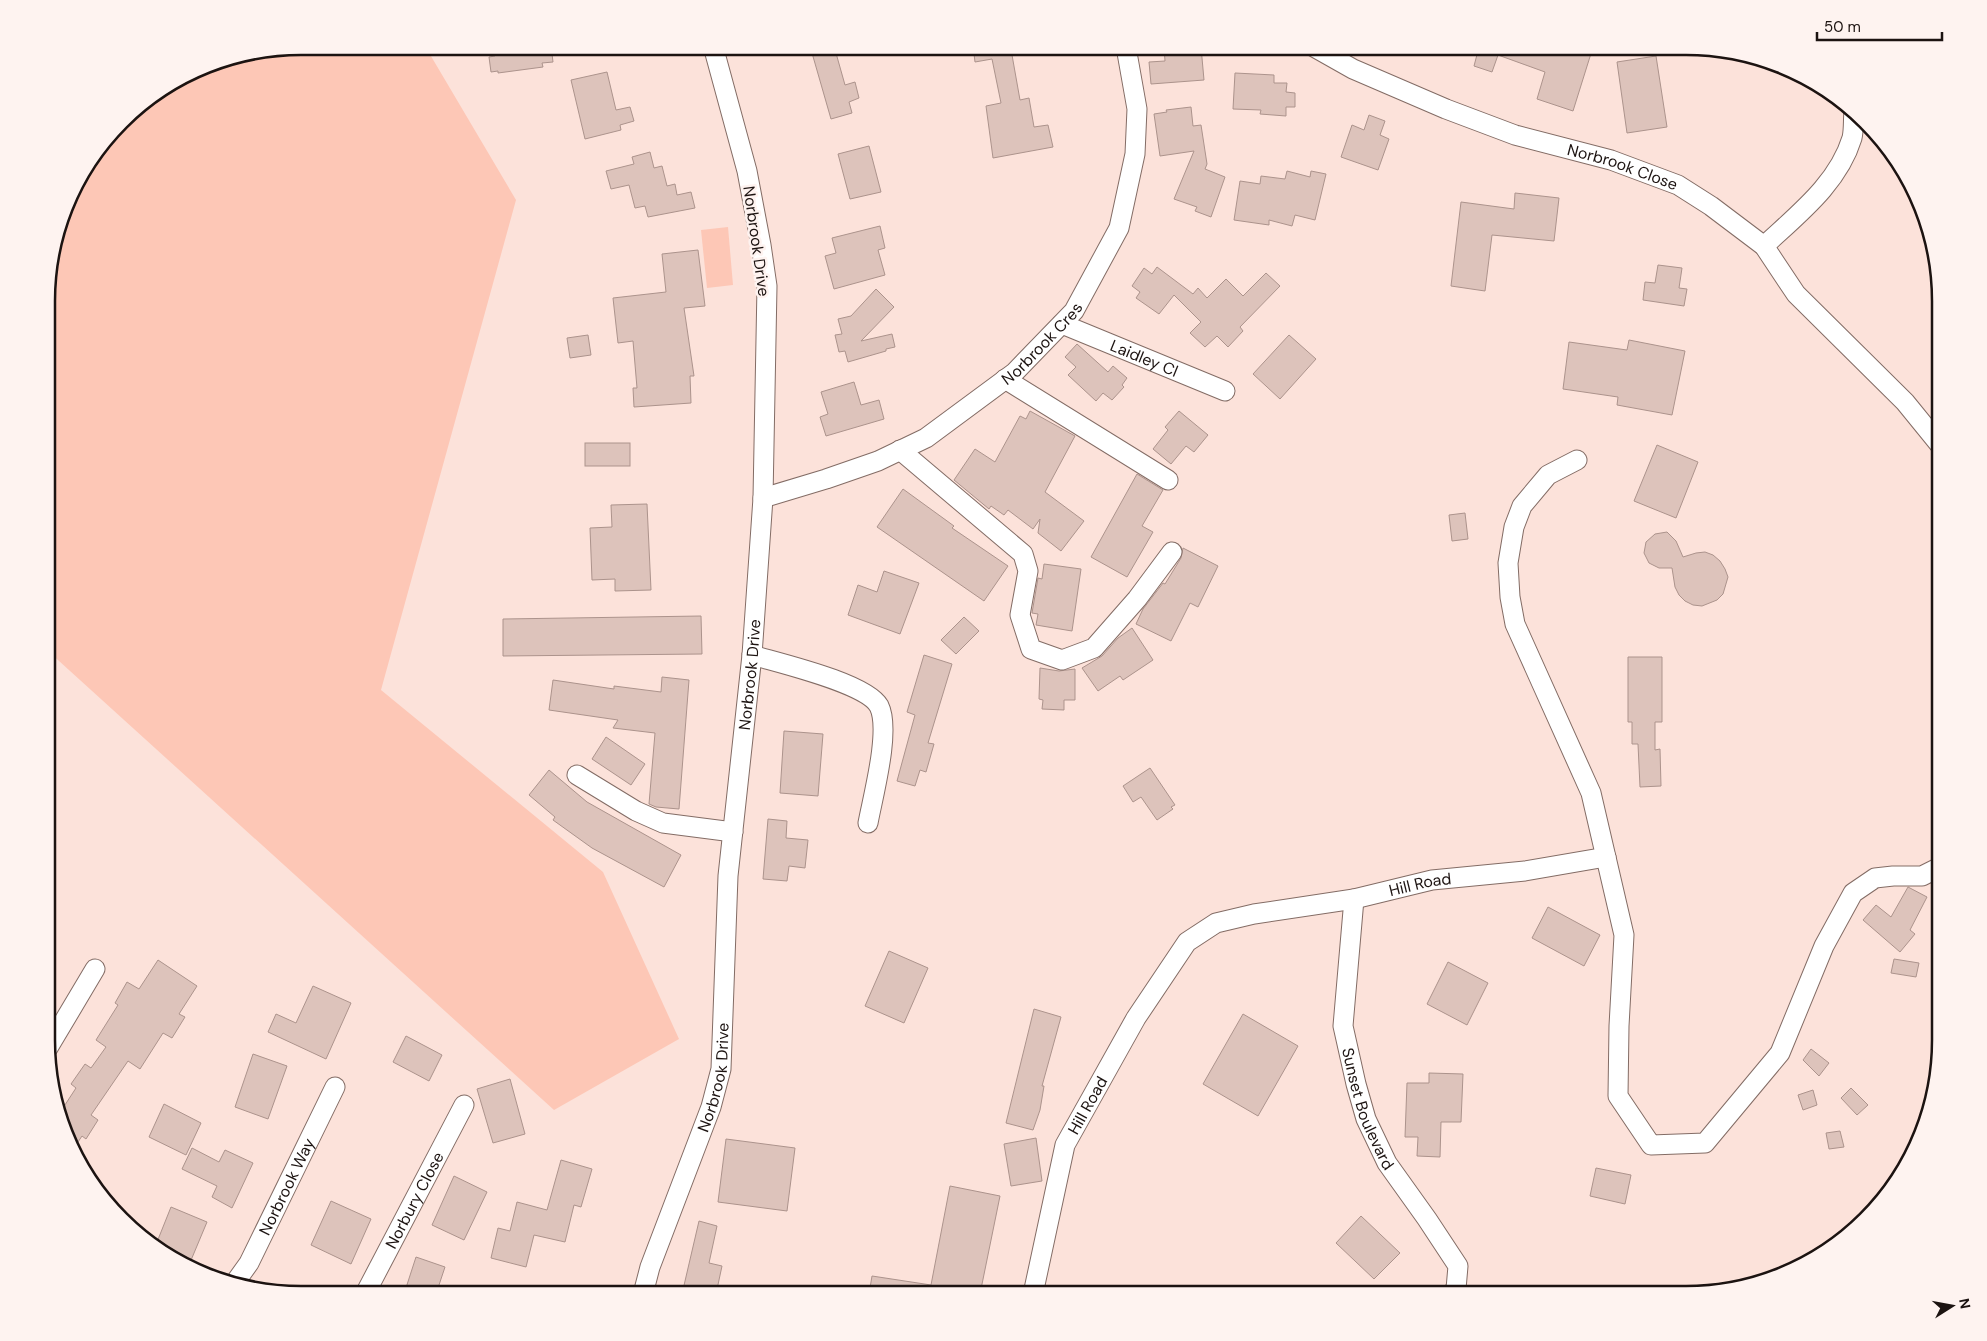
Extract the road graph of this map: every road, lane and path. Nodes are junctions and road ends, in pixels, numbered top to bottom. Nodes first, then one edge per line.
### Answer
1 (715, 55) edge
2 (1127, 55) edge
3 (1328, 55) edge
4 (1853, 121) edge
5 (1764, 246) junction
6 (1062, 324) junction
7 (1005, 379) junction
8 (1225, 391) dead end
9 (1932, 435) edge
10 (900, 450) junction
11 (1577, 460) dead end
12 (1168, 480) dead end
13 (763, 498) junction
14 (1172, 552) dead end
15 (752, 655) junction
16 (577, 775) dead end
17 (868, 823) dead end
18 (733, 832) junction
19 (1606, 857) junction
20 (1932, 870) edge
21 (1354, 899) junction
22 (95, 969) dead end
23 (55, 1036) edge
24 (334, 1087) dead end
25 (464, 1105) dead end
26 (238, 1278) edge
27 (369, 1286) edge
28 (644, 1286) edge
29 (1035, 1286) edge
30 (1457, 1286) edge

1 - 13 street, Norbrook Drive
2 - 6 street, Norbrook Cres
3 - 5 street, Norbrook Close
4 - 5 street
5 - 9 street, Norbrook Close
6 - 7 street, Norbrook Cres
6 - 8 street, Laidley Cl
7 - 10 street, Norbrook Cres
7 - 12 street
10 - 13 street, Norbrook Cres
10 - 14 street
11 - 19 street
13 - 15 street, Norbrook Drive
15 - 17 street
15 - 18 street, Norbrook Drive
16 - 18 street
18 - 28 street, Norbrook Drive
19 - 20 street
19 - 21 street, Hill Road
21 - 29 street, Hill Road
21 - 30 street, Sunset Boulevard
22 - 23 street
24 - 26 street, Norbrook Way
25 - 27 street, Norbury Close

